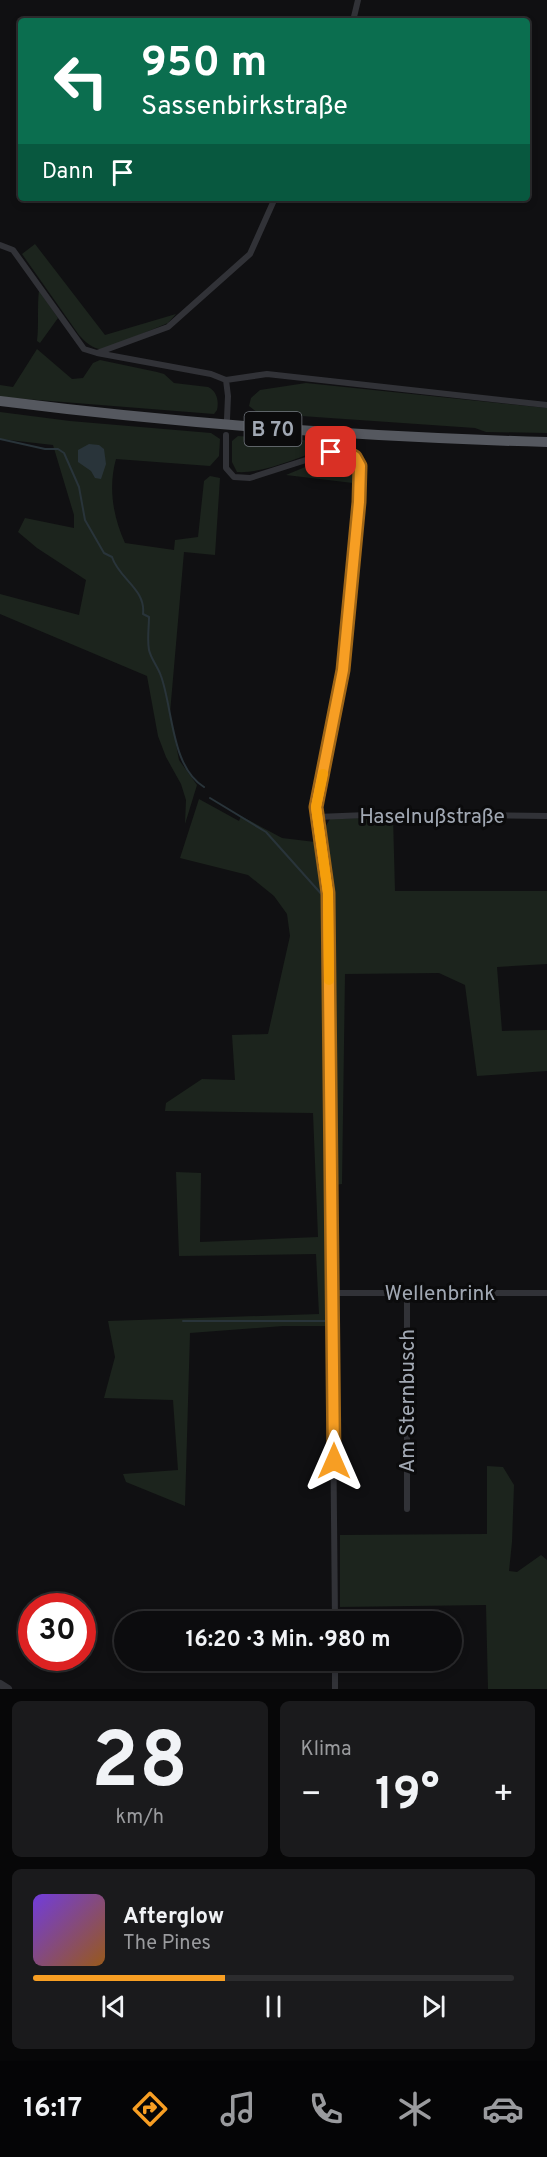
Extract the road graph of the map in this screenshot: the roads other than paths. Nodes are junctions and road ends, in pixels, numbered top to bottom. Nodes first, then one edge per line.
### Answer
1 (358, 0) edge
2 (354, 18) edge
3 (274, 201) edge
4 (0, 245) edge
5 (97, 353) junction
6 (226, 380) junction
7 (0, 401) edge
8 (547, 405) edge
9 (227, 419) dead end
10 (226, 435) dead end
11 (547, 442) edge
12 (547, 816) edge
13 (317, 817) junction
14 (333, 1293) junction
15 (547, 1293) edge
16 (407, 1294) junction
17 (407, 1509) dead end
18 (335, 1611) edge
19 (335, 1671) edge
20 (0, 1684) edge
21 (8, 1689) edge
22 (335, 1689) edge

1 - 2 street
3 - 5 street
4 - 5 street
5 - 6 street
6 - 8 street
6 - 9 street
7 - 11 highway, B 70
10 - 13 street
12 - 13 street, Haselnußstraße
13 - 14 street
14 - 16 street, Wellenbrink
14 - 18 street
15 - 16 street, Wellenbrink
16 - 17 street, Am Sternbusch
19 - 22 street
20 - 21 street

